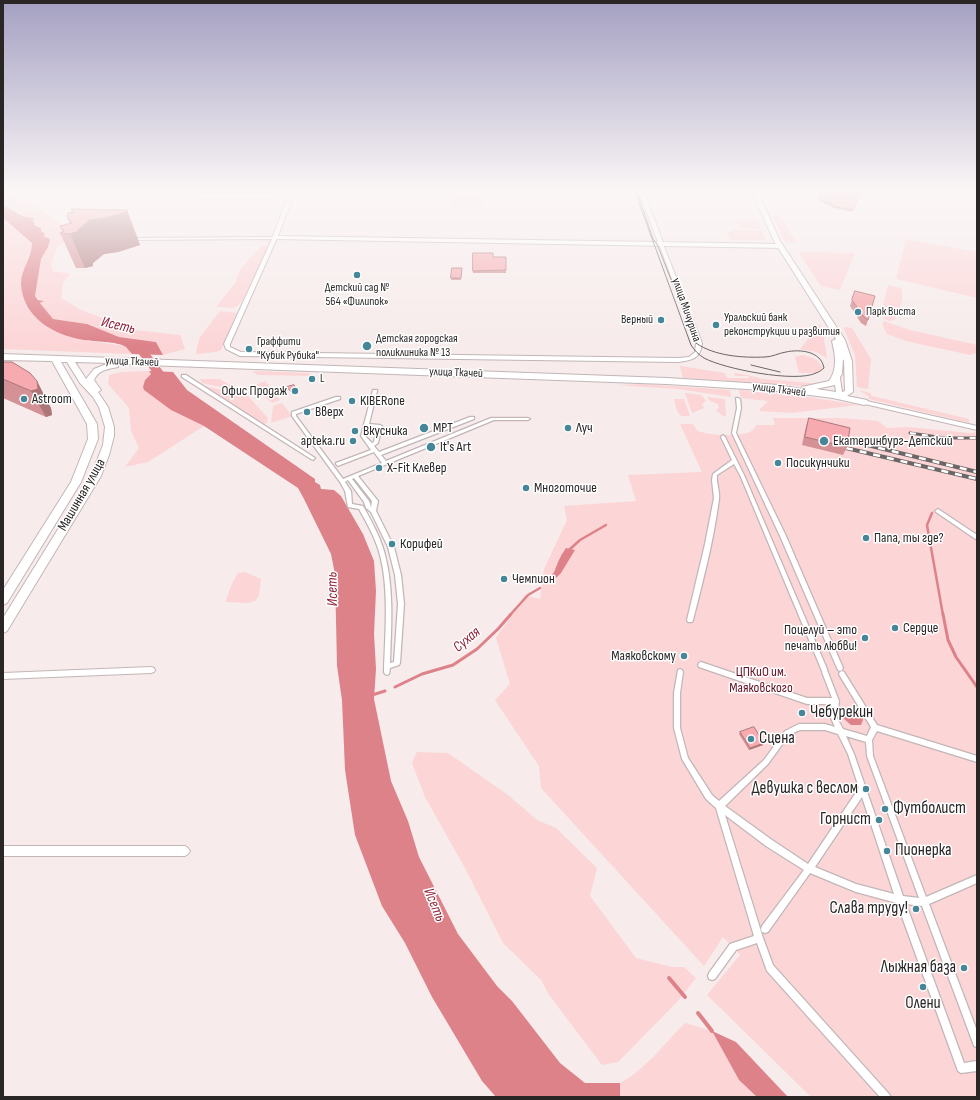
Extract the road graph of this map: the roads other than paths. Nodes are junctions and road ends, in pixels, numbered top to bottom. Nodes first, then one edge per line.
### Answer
1 (273, 243) edge
2 (619, 243) edge
3 (662, 244) junction
4 (780, 246) joint
5 (830, 323) junction
6 (3, 357) edge
7 (692, 358) joint
8 (55, 359) junction
9 (70, 360) junction
10 (116, 363) junction
11 (184, 376) dead end
12 (837, 378) junction
13 (849, 387) junction
14 (778, 388) junction
15 (803, 389) junction
16 (375, 391) dead end
17 (826, 395) junction
18 (842, 395) junction
19 (96, 396) junction
20 (338, 398) dead end
21 (738, 399) dead end
22 (864, 402) junction
23 (472, 418) dead end
24 (528, 418) dead end
25 (366, 425) junction
26 (975, 428) edge
27 (723, 437) dead end
28 (374, 450) junction
29 (313, 458) dead end
30 (735, 461) junction
31 (385, 463) junction
32 (338, 464) dead end
33 (355, 476) junction
34 (349, 478) junction
35 (342, 481) junction
36 (373, 511) junction
37 (938, 511) dead end
38 (977, 538) edge
39 (3, 600) edge
40 (690, 620) dead end
41 (3, 628) edge
42 (701, 665) dead end
43 (391, 666) dead end
44 (151, 670) dead end
45 (387, 672) dead end
46 (680, 672) dead end
47 (3, 676) edge
48 (836, 701) junction
49 (875, 727) junction
50 (841, 731) junction
51 (869, 740) junction
52 (977, 759) edge
53 (863, 789) junction
54 (719, 806) junction
55 (3, 851) edge
56 (185, 851) dead end
57 (809, 869) junction
58 (977, 879) edge
59 (900, 900) junction
60 (924, 902) junction
61 (764, 930) dead end
62 (759, 938) junction
63 (712, 976) dead end
64 (977, 1043) edge
65 (977, 1066) edge
66 (886, 1097) edge

1 - 7 street, улица Ткачей
2 - 3 street
3 - 4 street
3 - 7 street, улица Мичурина
4 - 5 main road
5 - 12 main road
5 - 13 main road
6 - 8 main road, улица Ткачей
8 - 9 main road, улица Ткачей
8 - 39 main road, Машинная улица
9 - 10 main road, улица Ткачей
9 - 19 main road, Машинная улица
10 - 14 main road, улица Ткачей
10 - 19 main road
11 - 29 street
12 - 15 main road
12 - 18 street
13 - 18 main road
13 - 22 main road
14 - 15 main road
14 - 17 main road, улица Ткачей
15 - 18 street, улица Ткачей
16 - 25 street
17 - 18 main road, улица Ткачей
17 - 22 main road
18 - 22 street, улица Ткачей
19 - 41 main road, Машинная улица
20 - 35 street
21 - 49 street
22 - 26 street, улица Ткачей
23 - 28 street
24 - 31 street
25 - 28 street
25 - 28 street
27 - 30 street
28 - 31 street
28 - 32 street
30 - 40 street
30 - 48 street
31 - 33 street
33 - 34 street
33 - 36 street
34 - 35 street
34 - 36 street
35 - 45 street
36 - 43 street
37 - 38 street
42 - 48 street
44 - 47 street
46 - 54 street
48 - 50 street
49 - 51 street
49 - 52 street
50 - 51 street
50 - 53 street
50 - 54 street
51 - 60 street
53 - 57 street
53 - 59 street
54 - 57 street
54 - 62 street
55 - 56 street
57 - 59 street
57 - 61 street
58 - 60 street
59 - 60 street
59 - 65 street
60 - 64 street
62 - 63 street
62 - 66 street

